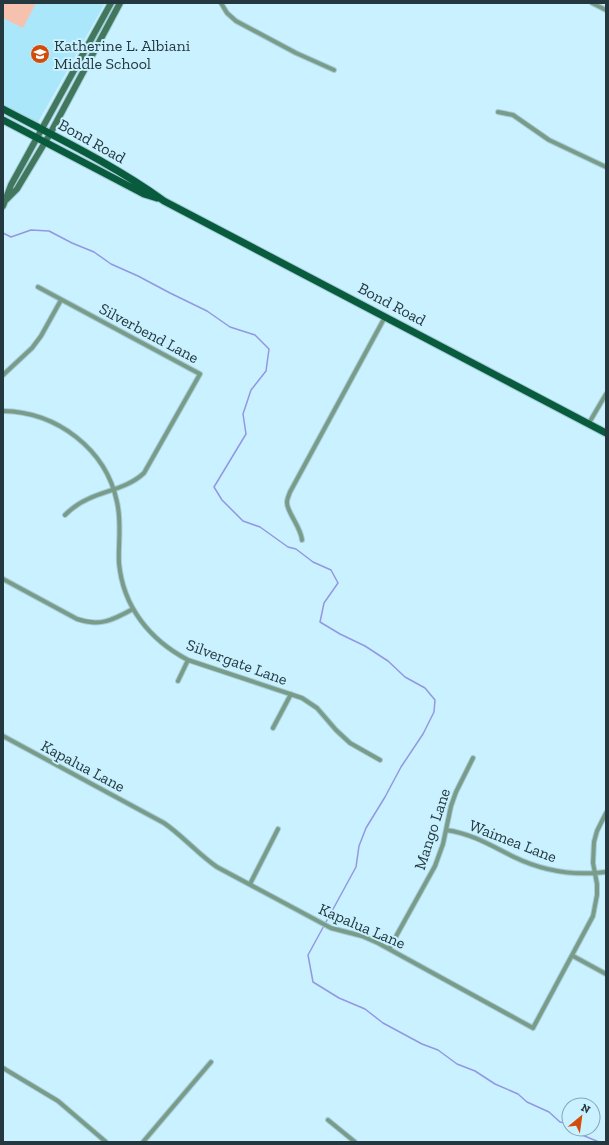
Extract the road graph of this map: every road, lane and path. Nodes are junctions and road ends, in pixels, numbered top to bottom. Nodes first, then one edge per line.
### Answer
1 (111, 3) edge
2 (120, 3) edge
3 (221, 3) edge
4 (592, 3) edge
5 (606, 10) edge
6 (334, 70) dead end
7 (3, 109) edge
8 (498, 112) dead end
9 (3, 120) edge
10 (41, 129) junction
11 (50, 134) junction
12 (36, 138) junction
13 (44, 143) junction
14 (91, 167) junction
15 (606, 167) edge
16 (132, 178) junction
17 (164, 201) junction
18 (4, 203) edge
19 (38, 287) dead end
20 (61, 300) junction
21 (385, 316) junction
22 (3, 375) edge
23 (606, 394) edge
24 (3, 411) edge
25 (589, 423) junction
26 (606, 433) edge
27 (114, 490) junction
28 (64, 515) dead end
29 (302, 540) dead end
30 (3, 579) edge
31 (133, 609) junction
32 (188, 660) junction
33 (178, 681) dead end
34 (291, 694) junction
35 (273, 728) dead end
36 (3, 736) edge
37 (473, 758) dead end
38 (380, 760) dead end
39 (606, 812) edge
40 (278, 829) dead end
41 (446, 830) junction
42 (606, 872) edge
43 (595, 874) junction
44 (250, 884) junction
45 (389, 949) junction
46 (572, 956) junction
47 (606, 974) edge
48 (211, 1062) dead end
49 (3, 1068) edge
50 (328, 1120) dead end
51 (106, 1142) edge
52 (143, 1142) edge
53 (355, 1142) edge

1 - 10 main road
2 - 11 main road
3 - 6 street
4 - 5 street
7 - 10 main road, Bond Road
8 - 15 street
9 - 12 main road, Bond Road
10 - 11 main road, Bond Road
10 - 12 main road
11 - 13 main road
11 - 16 main road, Bond Road
12 - 13 main road, Bond Road
12 - 18 main road
13 - 14 main road, Bond Road
13 - 18 main road
14 - 16 main road
14 - 17 main road, Bond Road
16 - 17 main road, Bond Road
17 - 21 main road, Bond Road
19 - 20 street, Silverbend Lane
20 - 22 street
20 - 27 street, Silverbend Lane
21 - 25 main road, Bond Road
21 - 29 street
23 - 25 street
24 - 27 street, Silvergate Lane
25 - 26 main road, Bond Road
27 - 28 street
27 - 31 street, Silvergate Lane
30 - 31 street
31 - 32 street, Silvergate Lane
32 - 33 street
32 - 34 street, Silvergate Lane
34 - 35 street
34 - 38 street, Silvergate Lane
36 - 44 street, Kapalua Lane
37 - 41 street, Mango Lane
39 - 43 street, Kapalua Lane
40 - 44 street
41 - 43 street, Waimea Lane
41 - 45 street, Mango Lane
42 - 43 street, Waimea Lane
43 - 46 street, Kapalua Lane
44 - 45 street, Kapalua Lane
45 - 46 street, Kapalua Lane
46 - 47 street
48 - 52 street
49 - 51 street
50 - 53 street

